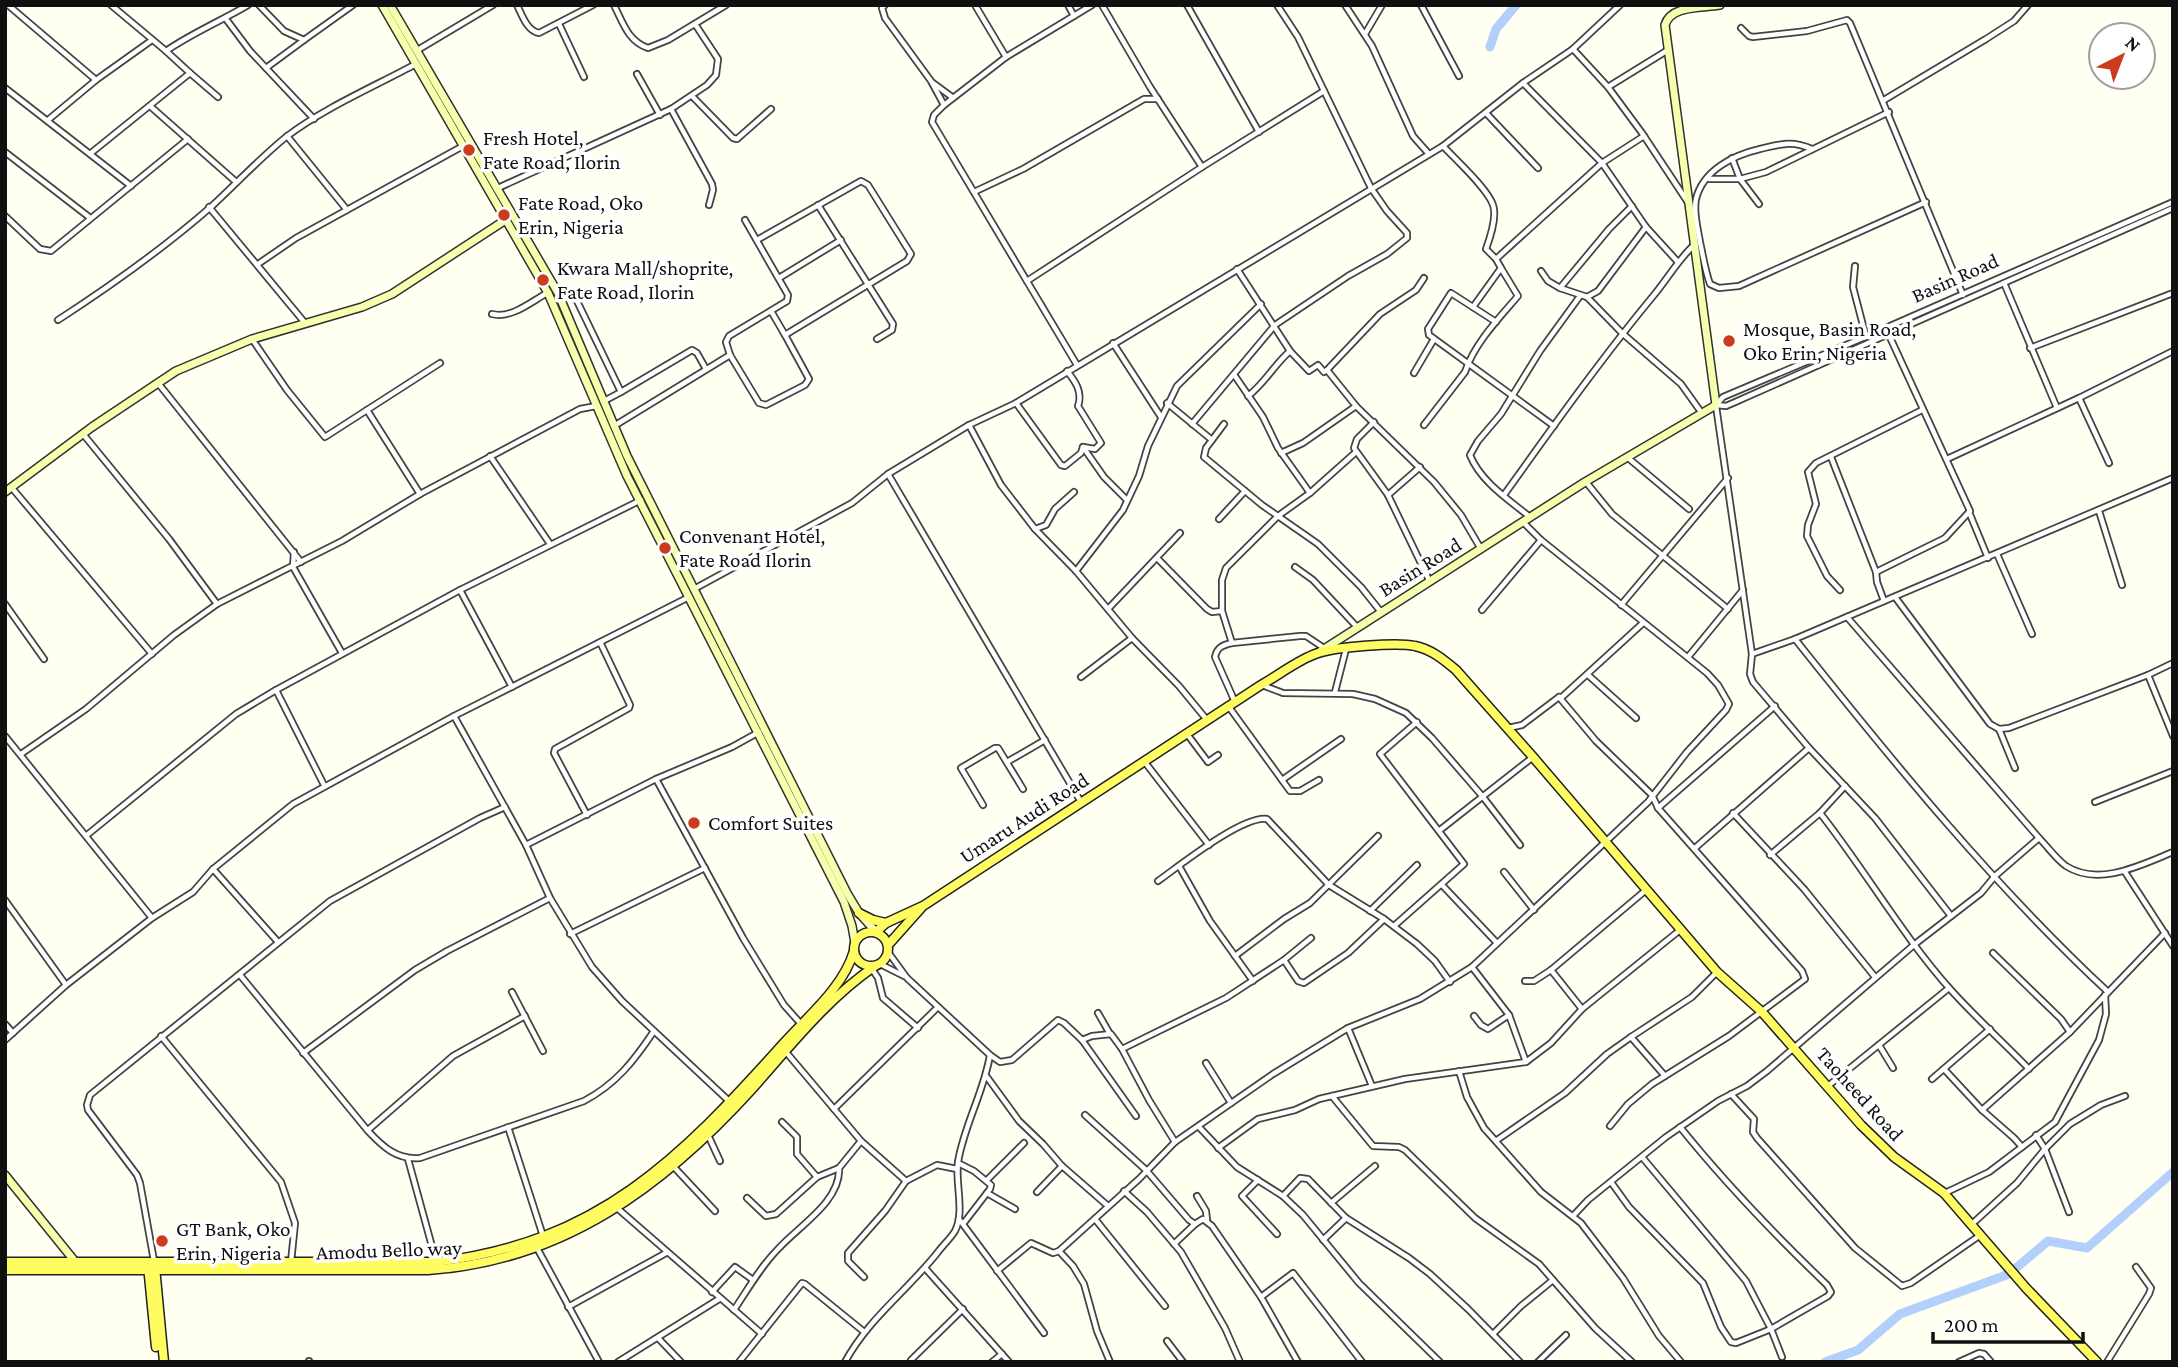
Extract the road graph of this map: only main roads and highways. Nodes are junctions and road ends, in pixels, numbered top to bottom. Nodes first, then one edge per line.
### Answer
1 (1321, 651) joint
2 (1144, 761) joint
3 (923, 906) junction
4 (859, 913) road end
5 (886, 923) junction
6 (876, 932) junction
7 (855, 947) junction
8 (888, 949) junction
9 (876, 966) junction
10 (733, 1104) junction
11 (5, 1262) edge
12 (152, 1265) junction
13 (78, 1267) junction
14 (5, 1270) edge
15 (161, 1362) edge
16 (2097, 1362) edge

1 - 2 main road, Basin Road
1 - 16 main road, Taoheed Road
2 - 3 main road, Umaru Audi Road
3 - 5 main road
3 - 8 main road
4 - 5 main road
5 - 6 main road
6 - 7 main road
6 - 8 main road
7 - 9 main road
7 - 10 main road, Amodu Bello way
8 - 9 main road
9 - 10 main road, Amodu Bello way
10 - 12 main road, Amodu Bello way
10 - 12 main road, Amodu Bello way
11 - 13 main road, Amodu Bello way
12 - 13 main road, Amodu Bello way
12 - 15 main road
13 - 14 main road, Amodu Bello way

